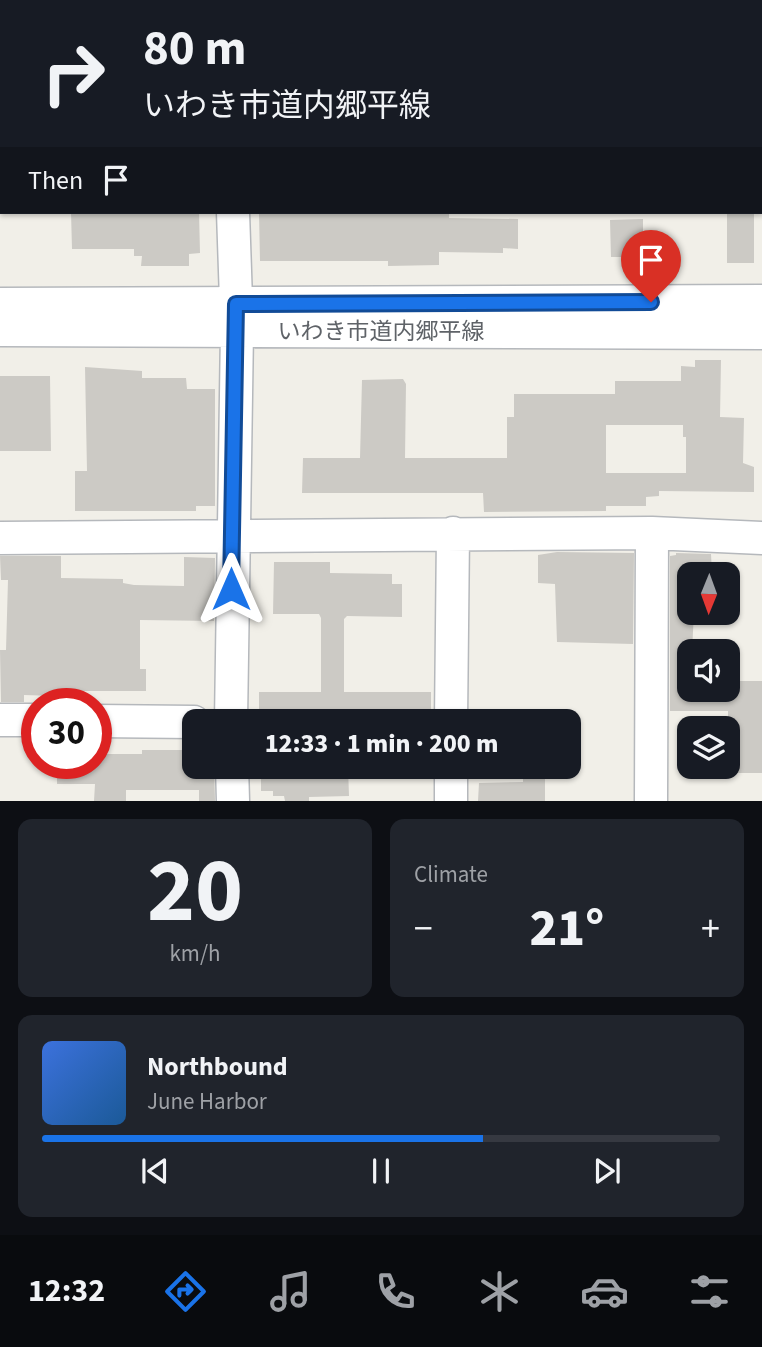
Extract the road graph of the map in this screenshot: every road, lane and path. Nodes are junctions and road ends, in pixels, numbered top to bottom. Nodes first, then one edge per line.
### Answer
1 (233, 214) edge
2 (762, 301) edge
3 (0, 304) edge
4 (236, 317) junction
5 (0, 330) edge
6 (762, 333) edge
7 (453, 533) junction
8 (652, 533) junction
9 (231, 536) junction
10 (0, 538) edge
11 (762, 538) edge
12 (231, 709) edge
13 (452, 709) edge
14 (0, 720) edge
15 (21, 720) edge
16 (112, 721) edge
17 (182, 722) edge
18 (232, 779) edge
19 (451, 779) edge
20 (233, 801) edge
21 (451, 801) edge
22 (652, 801) edge

1 - 4 street
2 - 4 street, いわき市道内郷平線
3 - 4 street, いわき市道内郷平線
4 - 5 street, いわき市道内郷平線
4 - 6 street, いわき市道内郷平線
4 - 9 street
7 - 8 street
7 - 9 street
7 - 13 street
8 - 11 street
8 - 22 street
9 - 10 street
9 - 12 street
14 - 15 street
16 - 17 street
18 - 20 street
19 - 21 street

